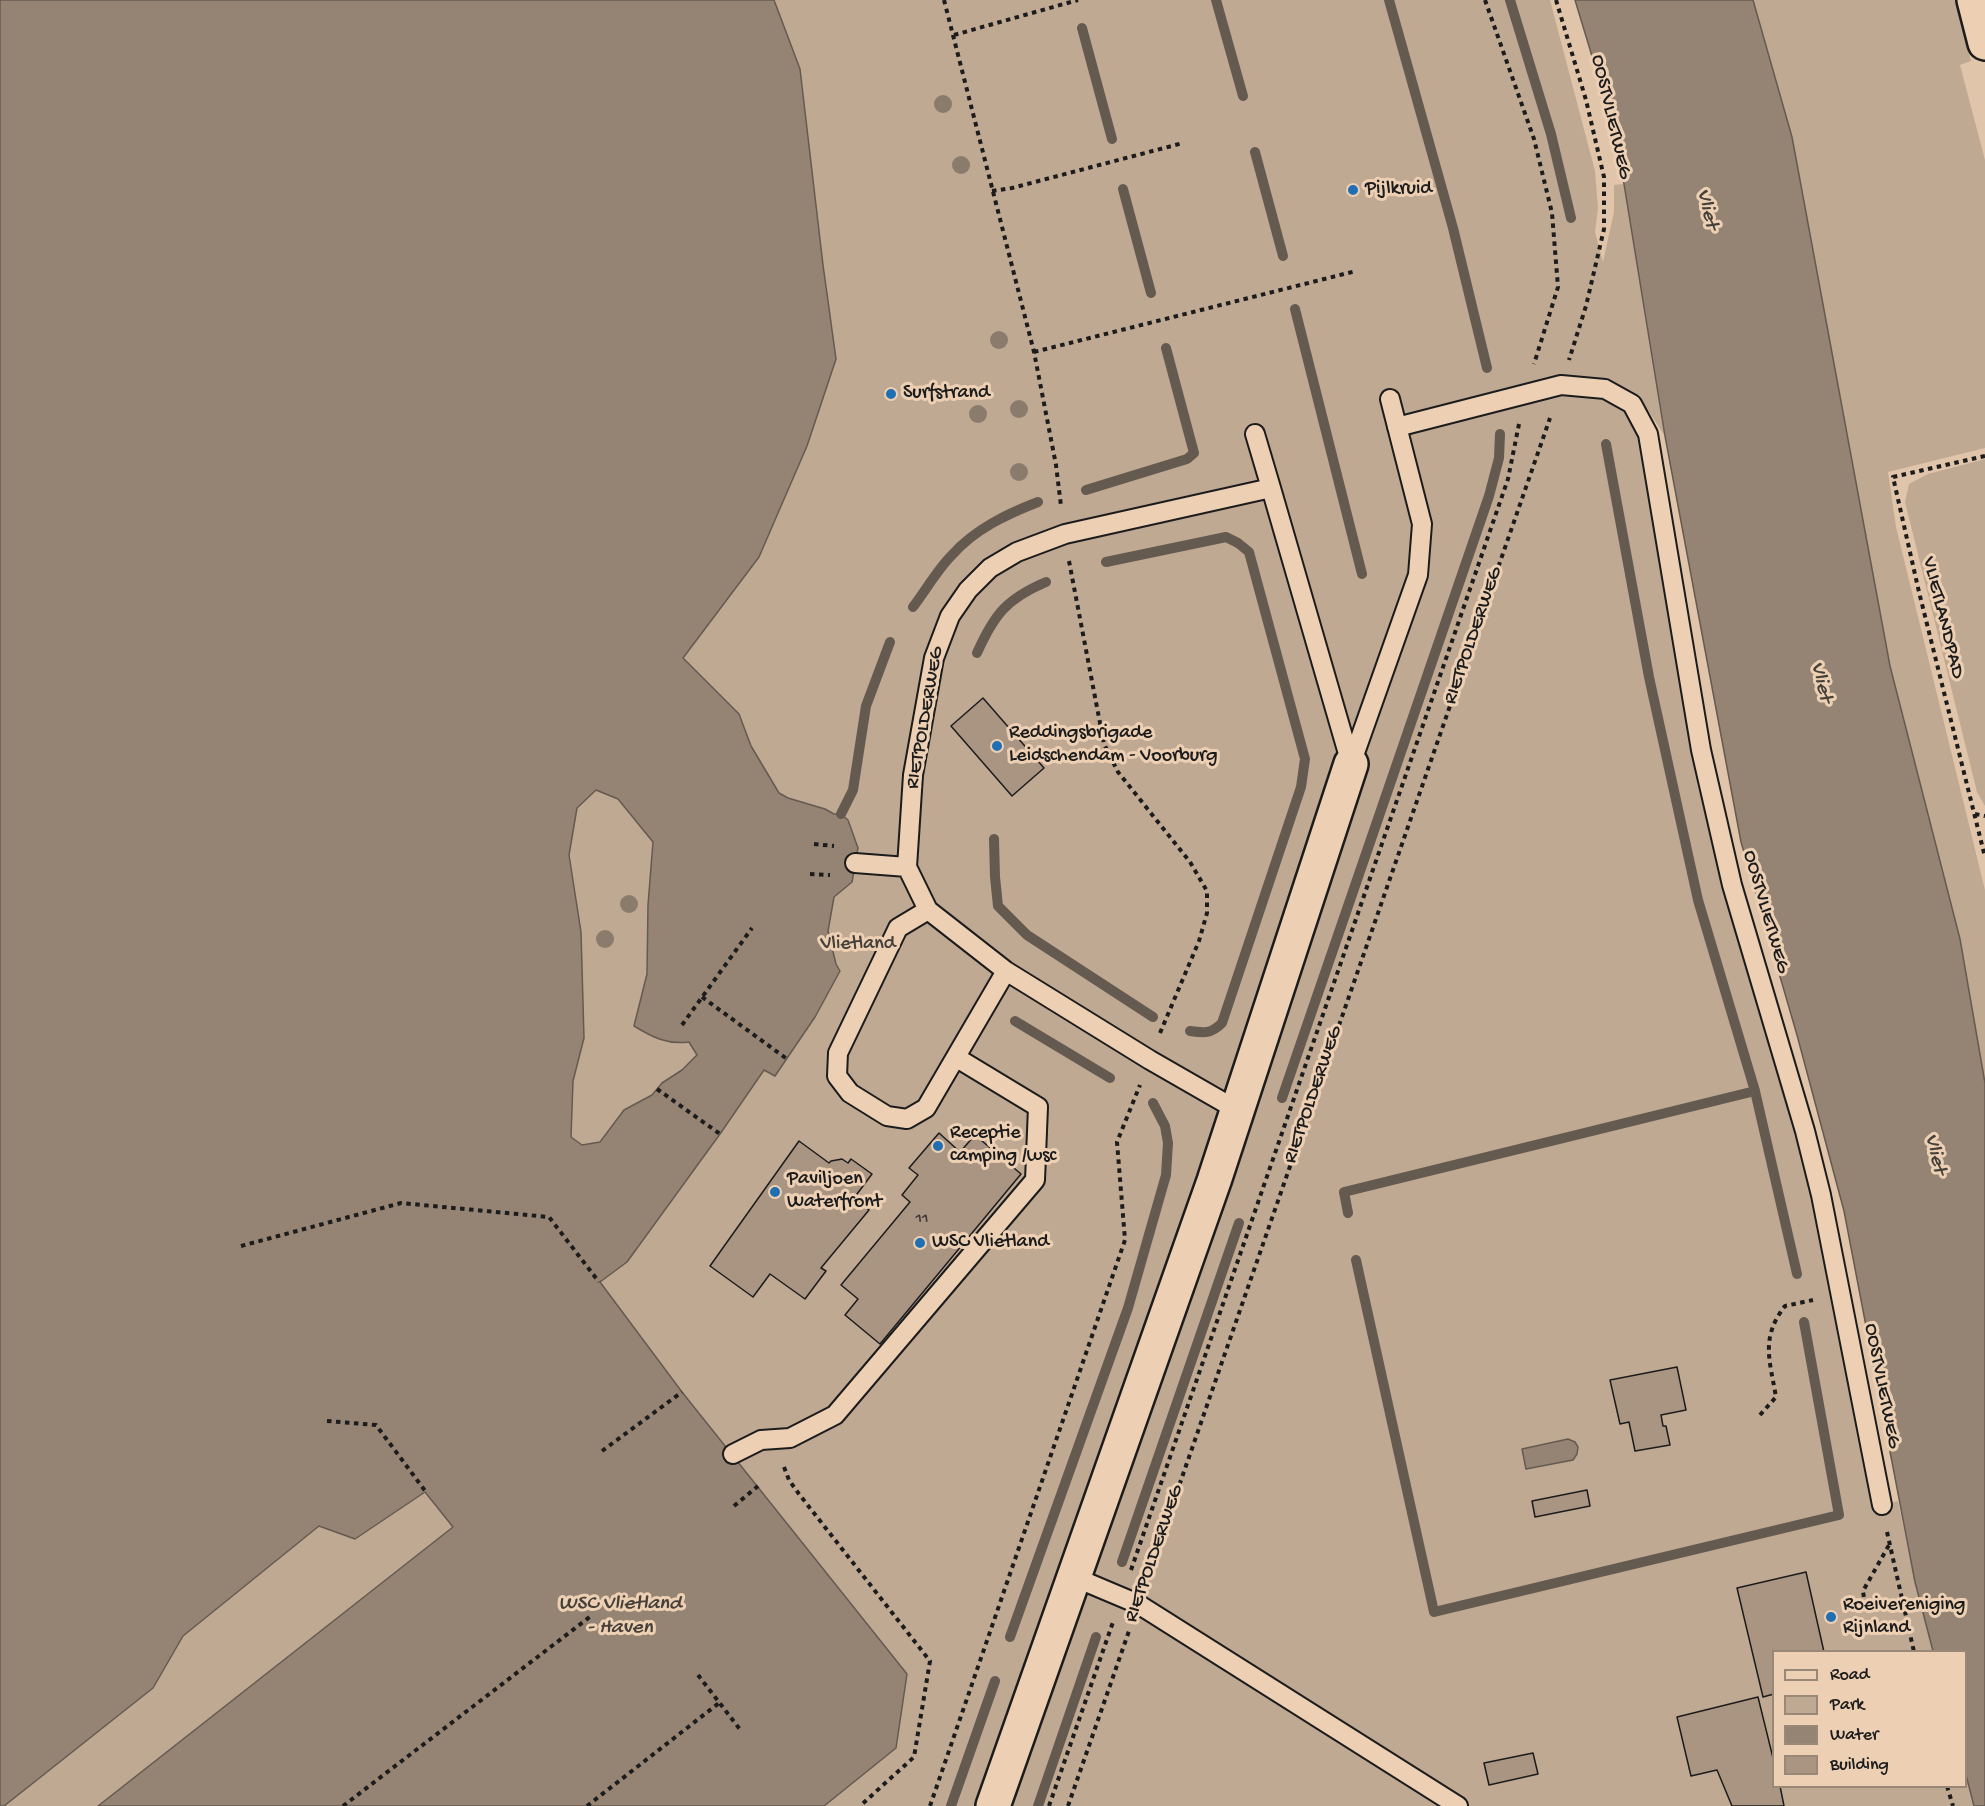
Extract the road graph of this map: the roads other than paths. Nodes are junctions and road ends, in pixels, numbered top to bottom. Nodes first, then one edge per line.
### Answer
1 (1974, 0) edge
2 (1985, 43) edge
3 (1390, 399) dead end
4 (1397, 427) junction
5 (1256, 434) dead end
6 (1271, 488) junction
7 (1351, 764) junction
8 (855, 863) dead end
9 (906, 867) junction
10 (927, 910) junction
11 (1006, 971) junction
12 (957, 1058) junction
13 (1237, 1110) junction
14 (732, 1454) dead end
15 (1882, 1505) dead end
16 (1074, 1576) junction
17 (993, 1806) edge
18 (1458, 1806) edge

1 - 2 street
3 - 4 lane
4 - 7 lane
4 - 15 lane, OOSTVLIETWEG
5 - 6 lane
6 - 7 lane
6 - 9 lane, RIETPOLDERWEG
7 - 13 street
8 - 9 lane
9 - 10 lane
10 - 11 lane
10 - 12 lane
11 - 12 lane
11 - 13 lane
12 - 14 lane
13 - 16 street
16 - 17 street
16 - 18 lane

